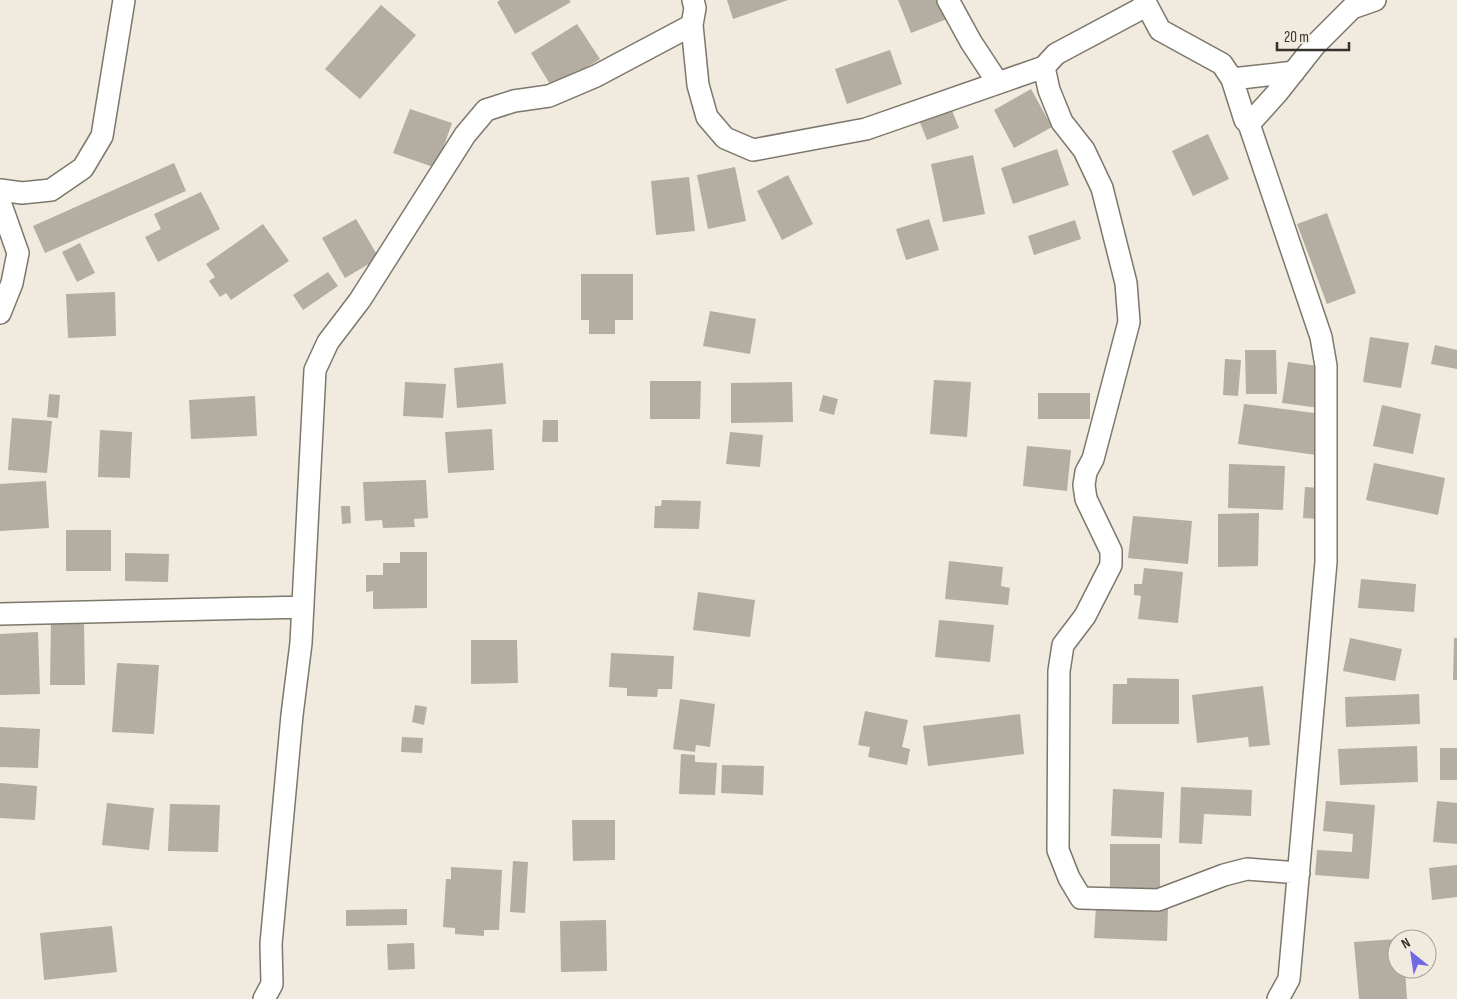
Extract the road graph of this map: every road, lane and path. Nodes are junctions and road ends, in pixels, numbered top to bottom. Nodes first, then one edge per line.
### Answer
1 (124, 0) edge
2 (693, 0) edge
3 (948, 0) edge
4 (1375, 0) edge
5 (1145, 3) edge
6 (692, 25) junction
7 (1044, 67) junction
8 (1294, 72) junction
9 (1232, 79) junction
10 (998, 83) junction
11 (1249, 124) junction
12 (0, 190) edge
13 (0, 202) edge
14 (0, 313) edge
15 (303, 607) junction
16 (0, 614) edge
17 (1298, 873) junction
18 (264, 999) edge
19 (1278, 999) edge

1 - 12 street
2 - 6 street
3 - 10 street
4 - 8 street
5 - 7 street
5 - 9 street
6 - 10 street
6 - 15 street
7 - 10 street
7 - 17 street
8 - 9 street
8 - 11 street
9 - 11 street
11 - 17 street
13 - 14 street
15 - 16 street
15 - 18 street
17 - 19 street

